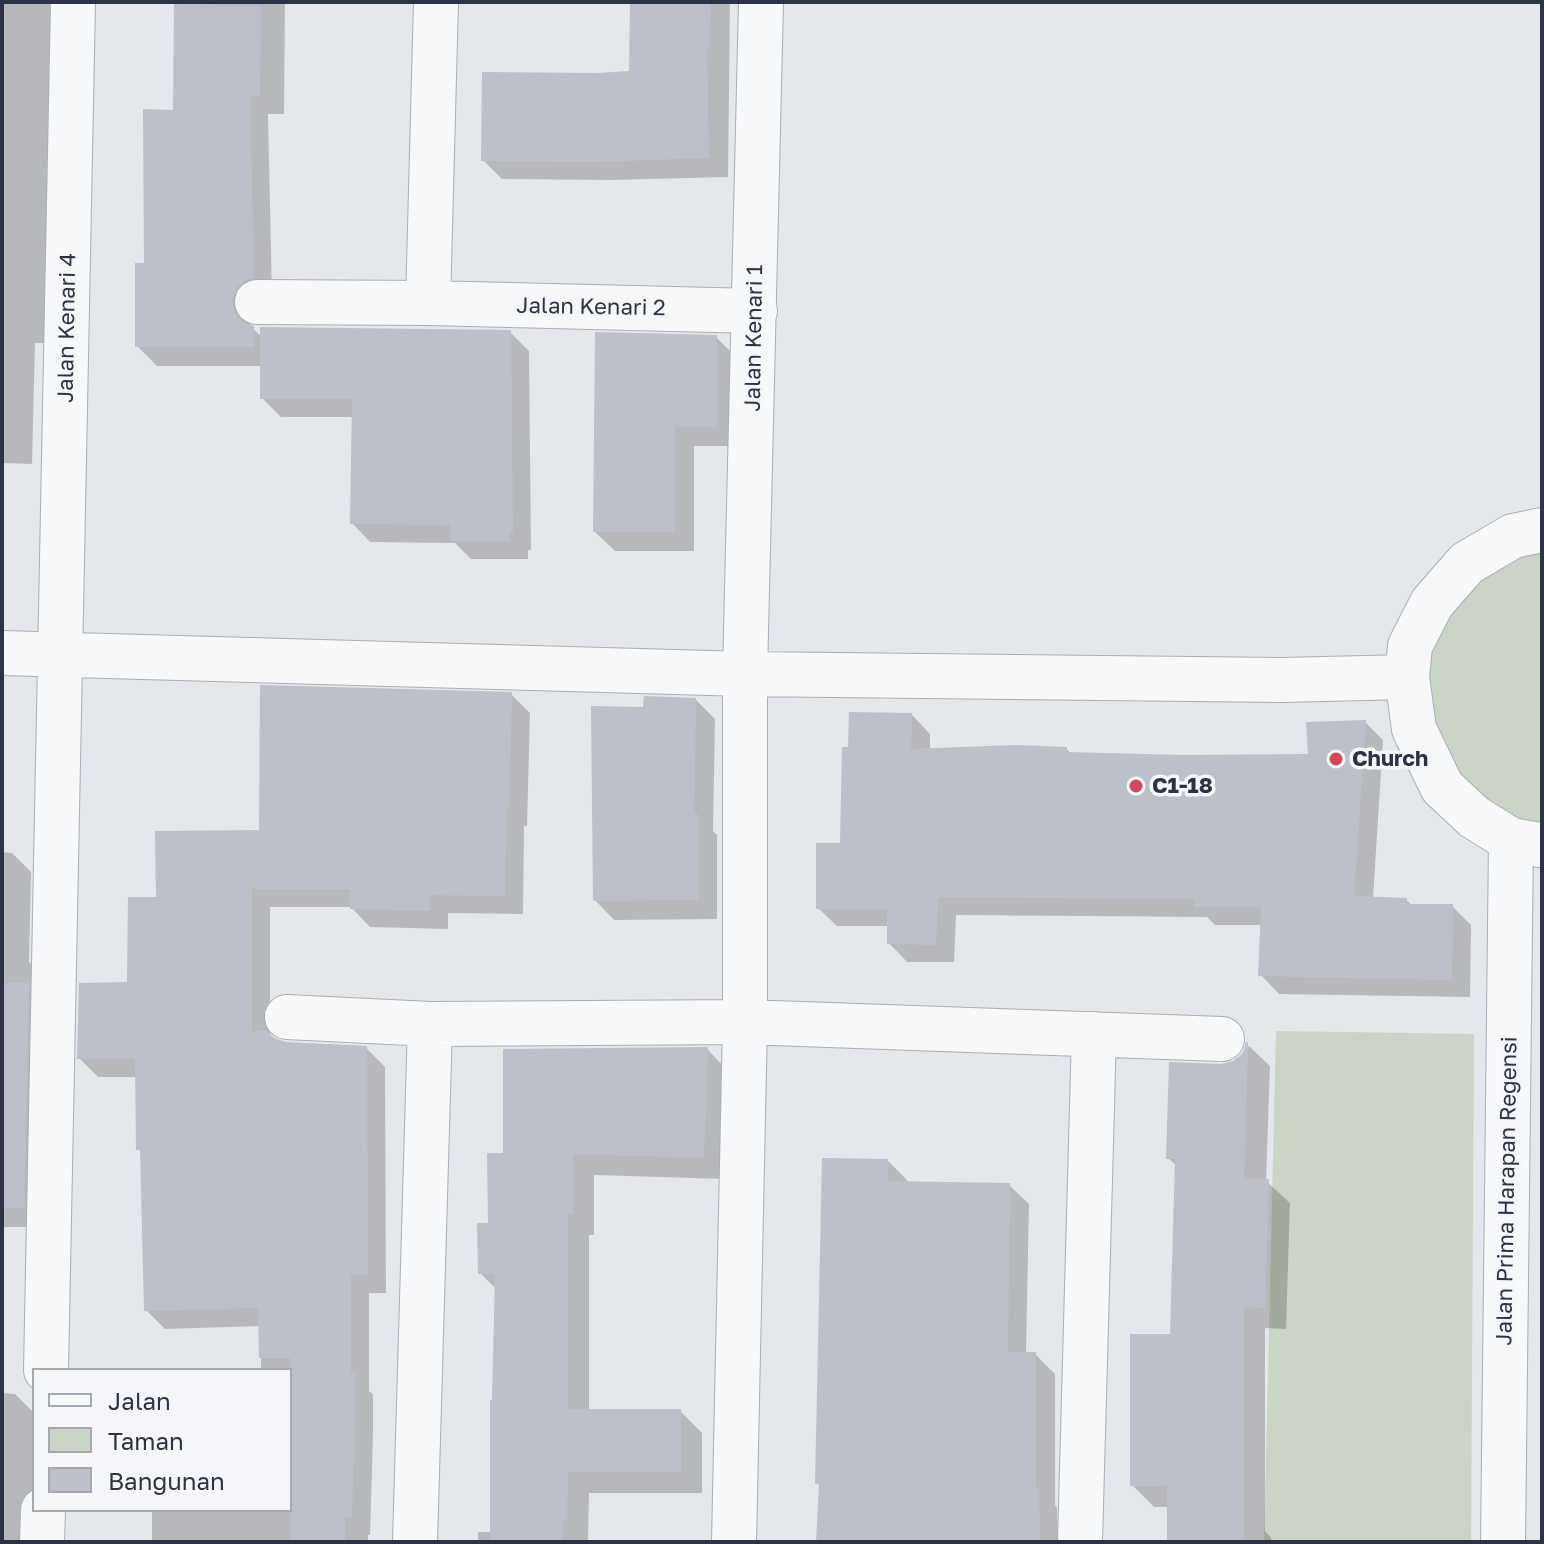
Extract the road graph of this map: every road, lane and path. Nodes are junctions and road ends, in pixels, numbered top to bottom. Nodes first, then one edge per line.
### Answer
1 (73, 2) edge
2 (436, 2) edge
3 (761, 2) edge
4 (257, 302) dead end
5 (428, 303) junction
6 (755, 311) junction
7 (1542, 530) edge
8 (2, 653) edge
9 (62, 654) junction
10 (745, 674) junction
11 (1407, 677) junction
12 (1527, 843) edge
13 (287, 1017) dead end
14 (745, 1022) junction
15 (430, 1024) junction
16 (1094, 1034) junction
17 (1222, 1039) dead end
18 (46, 1368) edge
19 (43, 1512) edge
20 (42, 1542) edge
21 (415, 1542) edge
22 (734, 1542) edge
23 (1080, 1542) edge
24 (1503, 1542) edge

1 - 9 street, Jalan Kenari 4
2 - 5 street
3 - 6 street, Jalan Kenari 1
4 - 5 street, Jalan Kenari 2
5 - 6 street, Jalan Kenari 2
6 - 10 street, Jalan Kenari 1
7 - 11 street
8 - 9 street
9 - 10 street
9 - 18 street, Jalan Kenari 4
10 - 11 street
10 - 14 street, Jalan Kenari 1
11 - 12 street
12 - 24 street, Jalan Prima Harapan Regensi
13 - 15 street
14 - 15 street
14 - 16 street
14 - 22 street, Jalan Kenari 1
15 - 21 street
16 - 17 street
16 - 23 street
19 - 20 street

